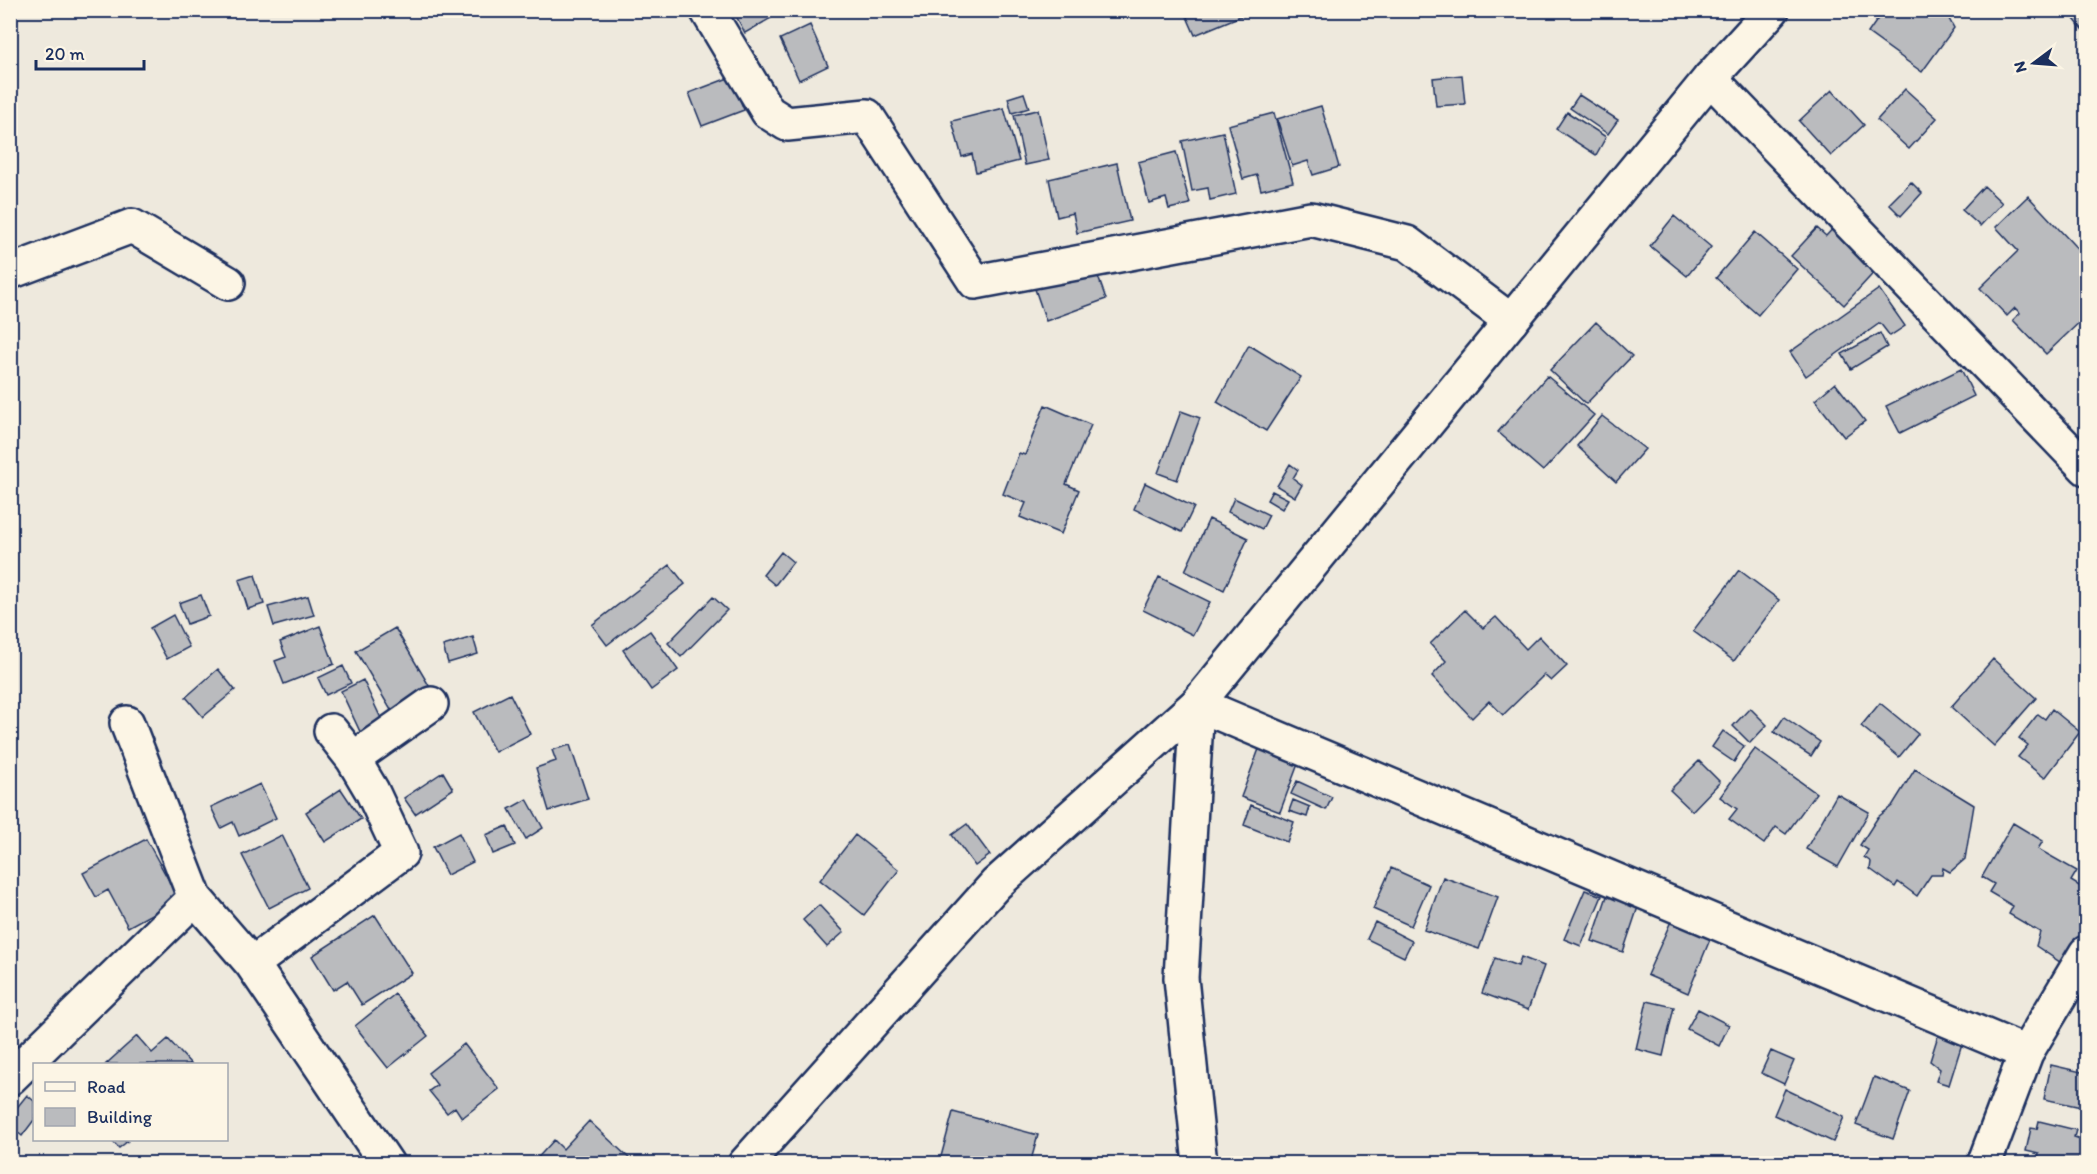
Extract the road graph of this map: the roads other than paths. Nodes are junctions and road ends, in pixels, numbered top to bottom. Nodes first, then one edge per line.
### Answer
1 (707, 10) edge
2 (1772, 10) edge
3 (1710, 78) junction
4 (10, 272) edge
5 (228, 283) dead end
6 (1511, 321) junction
7 (2086, 468) edge
8 (431, 704) dead end
9 (1197, 704) junction
10 (128, 723) dead end
11 (331, 731) dead end
12 (353, 759) junction
13 (195, 898) junction
14 (2086, 953) edge
15 (252, 964) junction
16 (2026, 1053) junction
17 (10, 1078) edge
18 (387, 1164) edge
19 (745, 1164) edge
20 (1200, 1164) edge
21 (1984, 1164) edge

1 - 6 street
2 - 3 street
3 - 6 street
3 - 7 street
4 - 5 street
6 - 9 street
8 - 12 street
9 - 16 street
9 - 19 street
9 - 20 street
10 - 13 street
11 - 12 street
12 - 15 street
13 - 15 street
13 - 17 street
14 - 16 street
15 - 18 street
16 - 21 street

